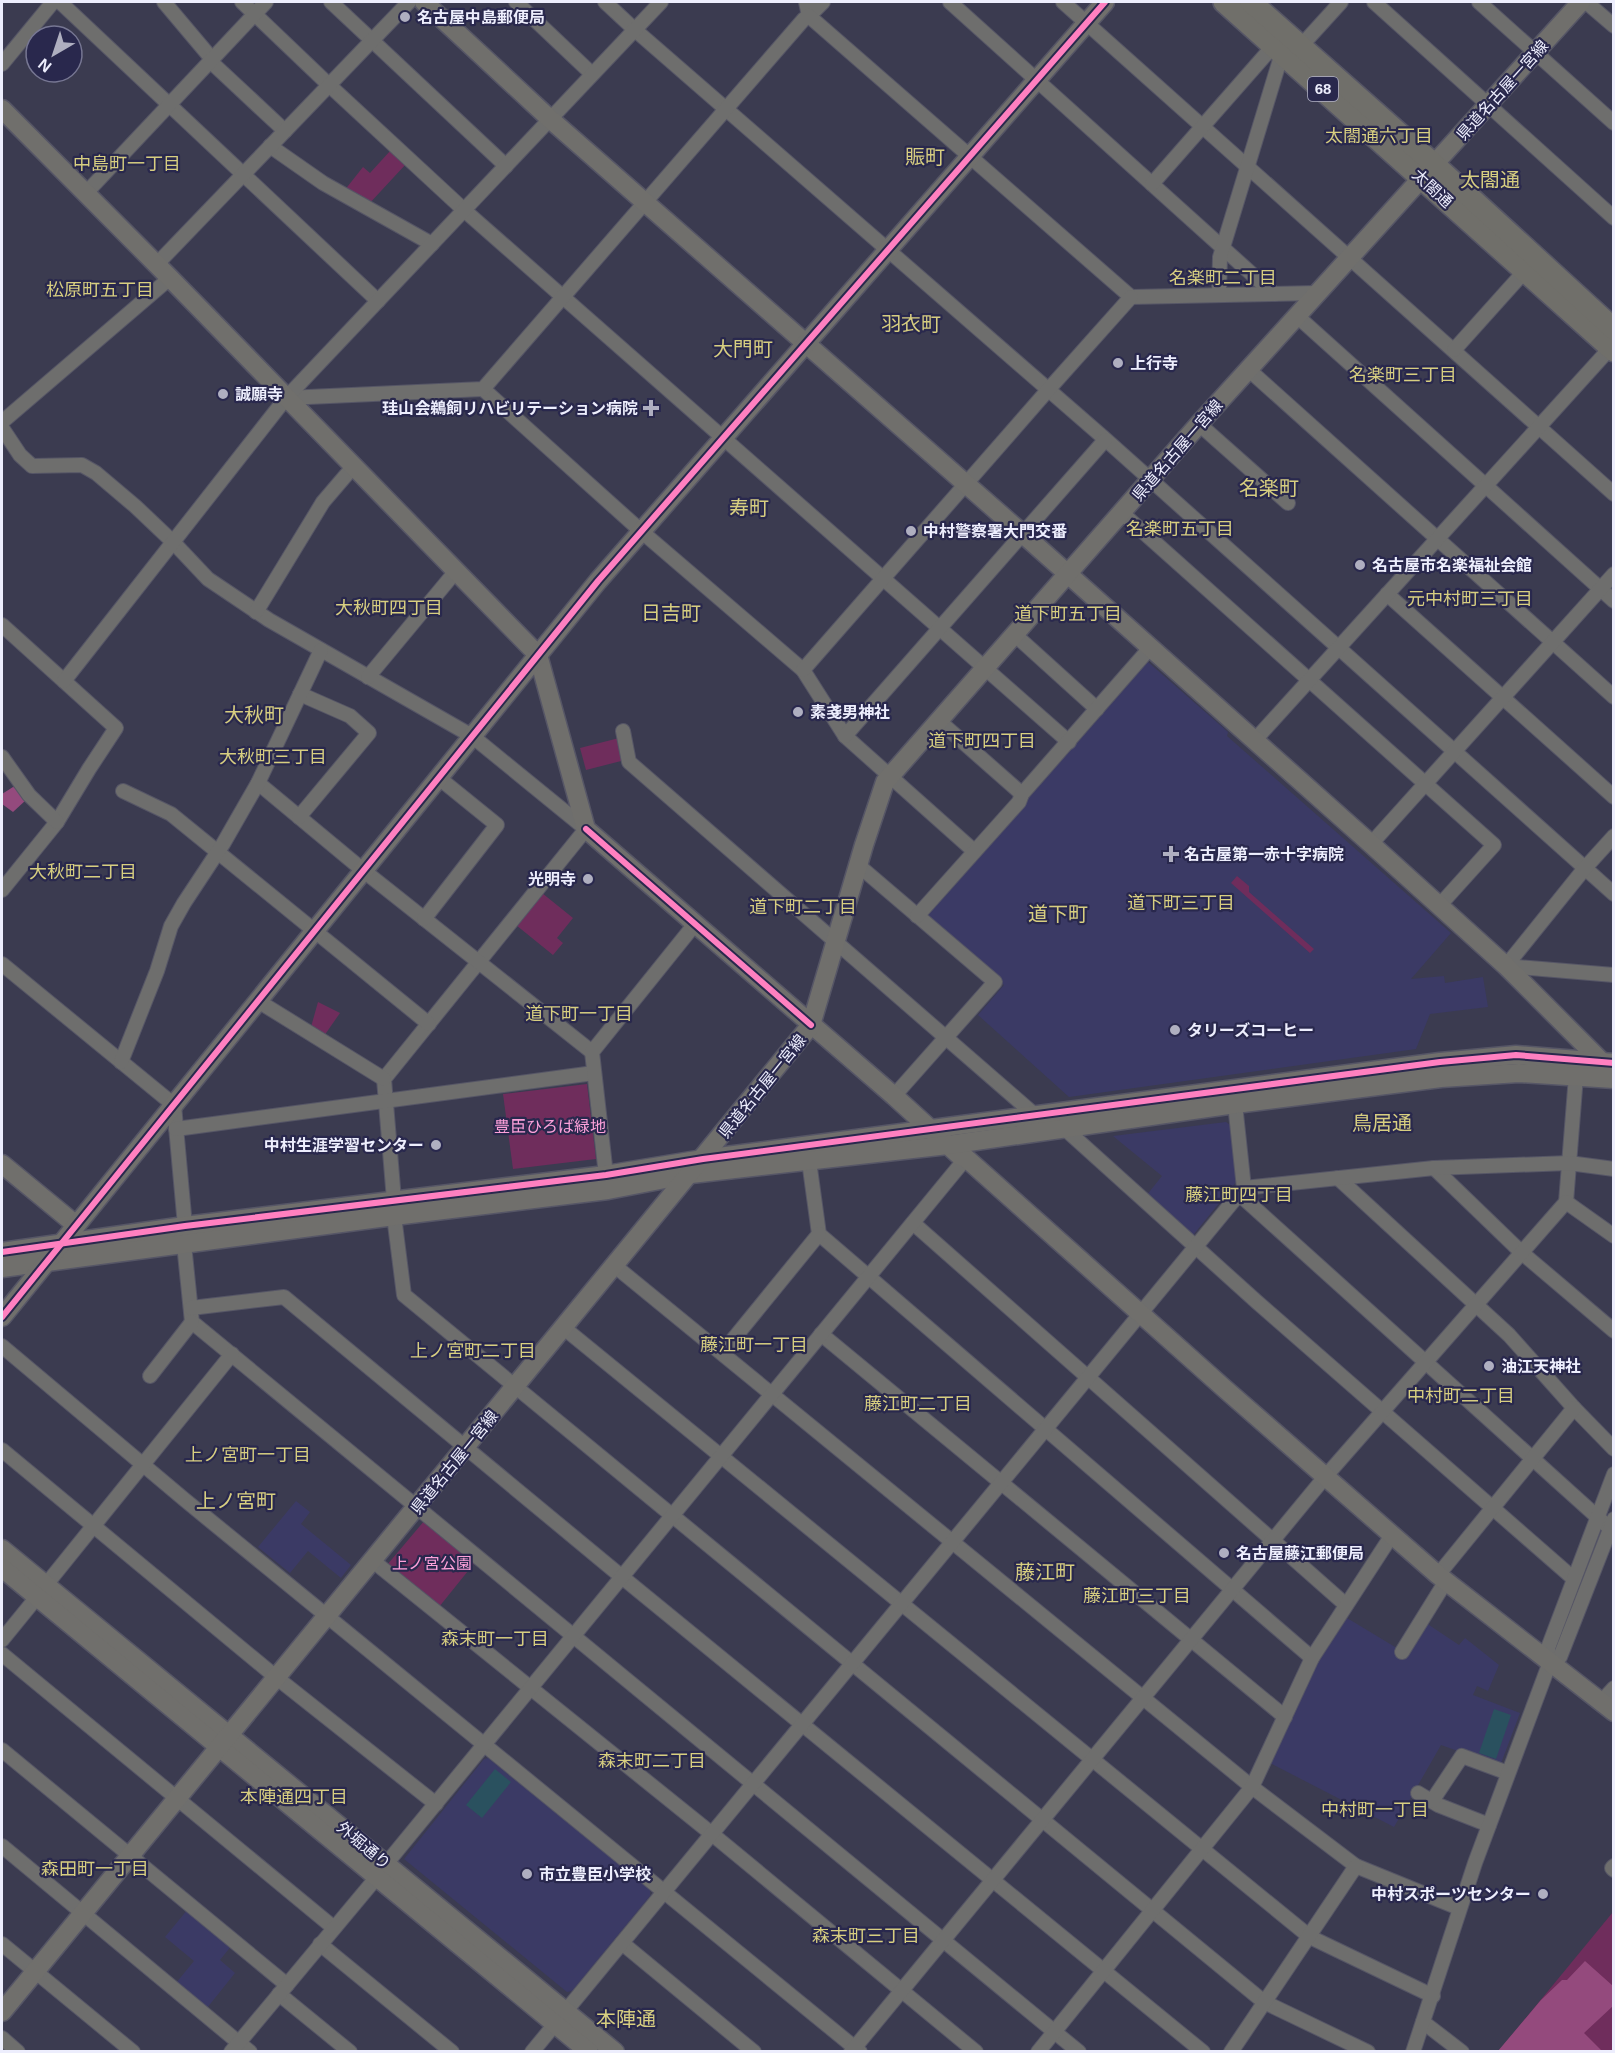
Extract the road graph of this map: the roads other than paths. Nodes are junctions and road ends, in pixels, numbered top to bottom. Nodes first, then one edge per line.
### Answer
1 (53, 2) edge
2 (60, 2) edge
3 (164, 2) edge
4 (242, 2) edge
5 (266, 2) edge
6 (331, 2) edge
7 (409, 2) edge
8 (424, 2) edge
9 (516, 2) edge
10 (605, 2) edge
11 (661, 2) edge
12 (806, 2) edge
13 (823, 2) edge
14 (950, 2) edge
15 (1063, 2) edge
16 (1105, 2) edge
17 (1224, 2) edge
18 (1251, 2) edge
19 (1341, 2) edge
20 (1374, 2) edge
21 (1479, 2) edge
22 (1581, 2) edge
23 (1587, 2) edge
24 (255, 14) junction
25 (809, 16) junction
26 (1087, 22) junction
27 (1614, 26) edge
28 (634, 29) junction
29 (372, 40) junction
30 (1286, 48) junction
31 (1536, 53) junction
32 (212, 60) junction
33 (2, 64) edge
34 (592, 74) junction
35 (1037, 80) junction
36 (328, 86) junction
37 (1489, 104) junction
38 (169, 105) junction
39 (2, 109) edge
40 (726, 109) junction
41 (550, 119) junction
42 (1614, 123) edge
43 (1202, 127) junction
44 (285, 131) junction
45 (270, 146) junction
46 (969, 157) junction
47 (506, 166) junction
48 (1248, 168) junction
49 (1428, 171) junction
50 (243, 174) junction
51 (1152, 184) junction
52 (86, 193) junction
53 (644, 203) junction
54 (464, 210) junction
55 (1614, 218) edge
56 (432, 244) junction
57 (1223, 248) junction
58 (887, 250) junction
59 (1349, 257) junction
60 (157, 264) junction
61 (1524, 272) junction
62 (170, 278) junction
63 (1317, 293) junction
64 (1274, 294) junction
65 (1219, 295) junction
66 (563, 297) junction
67 (1131, 297) junction
68 (378, 301) junction
69 (1297, 316) junction
70 (1613, 343) edge
71 (805, 344) junction
72 (1454, 350) junction
73 (1248, 369) junction
74 (483, 388) junction
75 (1047, 390) junction
76 (286, 398) junction
77 (2, 422) edge
78 (1199, 424) junction
79 (1538, 427) junction
80 (2, 428) edge
81 (723, 438) junction
82 (1105, 440) junction
83 (353, 467) junction
84 (1150, 480) junction
85 (966, 484) junction
86 (1485, 486) junction
87 (1614, 494) edge
88 (1288, 503) dead end
89 (1122, 513) junction
90 (641, 531) junction
91 (1023, 534) junction
92 (1437, 539) junction
93 (174, 543) junction
94 (456, 571) junction
95 (1066, 574) junction
96 (1614, 574) edge
97 (883, 579) junction
98 (1600, 589) junction
99 (1387, 594) junction
100 (1614, 601) edge
101 (256, 612) junction
102 (2, 624) edge
103 (940, 627) junction
104 (1014, 634) junction
105 (1553, 642) junction
106 (1150, 648) junction
107 (1338, 648) junction
108 (321, 650) junction
109 (538, 655) junction
110 (985, 667) junction
111 (803, 670) junction
112 (368, 677) junction
113 (1309, 680) junction
114 (64, 681) junction
115 (300, 694) junction
116 (1614, 697) edge
117 (1503, 698) junction
118 (1097, 709) junction
119 (938, 720) junction
120 (623, 731) dead end
121 (472, 736) junction
122 (845, 736) junction
123 (1254, 741) junction
124 (1069, 742) junction
125 (1455, 752) junction
126 (2, 757) edge
127 (890, 776) junction
128 (439, 778) junction
129 (258, 783) junction
130 (1426, 783) junction
131 (123, 790) dead end
132 (1022, 794) junction
133 (1614, 797) edge
134 (299, 817) junction
135 (57, 822) junction
136 (586, 829) junction
137 (1614, 836) edge
138 (1371, 844) junction
139 (974, 851) junction
140 (218, 852) junction
141 (858, 865) junction
142 (1584, 868) junction
143 (364, 871) junction
144 (2, 890) edge
145 (1614, 894) edge
146 (1439, 906) junction
147 (917, 916) junction
148 (424, 919) junction
149 (695, 924) junction
150 (314, 931) junction
151 (836, 942) junction
152 (479, 963) junction
153 (2, 964) edge
154 (1506, 966) junction
155 (1614, 975) edge
156 (258, 1001) junction
157 (429, 1024) junction
158 (811, 1025) junction
159 (947, 1038) junction
160 (592, 1052) junction
161 (121, 1062) junction
162 (1609, 1066) edge
163 (594, 1073) junction
164 (1576, 1076) junction
165 (384, 1079) junction
166 (1614, 1079) edge
167 (894, 1096) junction
168 (386, 1101) junction
169 (1234, 1104) junction
170 (174, 1105) junction
171 (1036, 1116) junction
172 (1064, 1128) junction
173 (176, 1129) junction
174 (931, 1129) junction
175 (948, 1145) junction
176 (966, 1158) junction
177 (704, 1159) junction
178 (809, 1161) junction
179 (1569, 1163) junction
180 (2, 1164) edge
181 (1434, 1168) junction
182 (1614, 1169) edge
183 (691, 1174) junction
184 (606, 1176) junction
185 (1338, 1178) junction
186 (1241, 1191) junction
187 (1566, 1202) junction
188 (394, 1208) junction
189 (913, 1223) junction
190 (76, 1225) junction
191 (185, 1226) junction
192 (819, 1234) junction
193 (1614, 1236) edge
194 (60, 1244) junction
195 (184, 1244) junction
196 (1195, 1247) junction
197 (2, 1252) edge
198 (1521, 1252) junction
199 (45, 1263) junction
200 (615, 1266) junction
201 (2, 1268) edge
202 (869, 1276) junction
203 (1476, 1304) junction
204 (2, 1314) edge
205 (1140, 1314) junction
206 (192, 1315) junction
207 (564, 1328) junction
208 (1614, 1331) edge
209 (821, 1334) junction
210 (2, 1346) edge
211 (722, 1353) junction
212 (232, 1354) junction
213 (1425, 1363) junction
214 (150, 1376) dead end
215 (1088, 1378) junction
216 (515, 1388) junction
217 (772, 1394) junction
218 (1574, 1408) junction
219 (1382, 1410) junction
220 (1046, 1429) junction
221 (467, 1447) junction
222 (1614, 1449) edge
223 (2, 1450) edge
224 (721, 1456) junction
225 (1532, 1460) junction
226 (143, 1465) junction
227 (1614, 1474) edge
228 (1325, 1477) junction
229 (1001, 1483) junction
230 (417, 1507) junction
231 (1493, 1508) junction
232 (671, 1517) junction
233 (1597, 1518) junction
234 (93, 1526) junction
235 (1612, 1527) edge
236 (1392, 1535) junction
237 (1272, 1540) junction
238 (952, 1542) junction
239 (2, 1549) edge
240 (373, 1562) junction
241 (2, 1568) edge
242 (622, 1577) junction
243 (1442, 1578) junction
244 (1574, 1579) junction
245 (1231, 1588) junction
246 (41, 1591) junction
247 (902, 1604) junction
248 (1346, 1605) junction
249 (328, 1616) junction
250 (574, 1636) junction
251 (1190, 1639) junction
252 (2, 1640) edge
253 (1402, 1652) dead end
254 (2, 1653) edge
255 (1312, 1658) junction
256 (1550, 1662) junction
257 (852, 1664) junction
258 (277, 1678) junction
259 (531, 1688) junction
260 (1614, 1688) edge
261 (1142, 1697) junction
262 (1607, 1707) edge
263 (1285, 1717) junction
264 (803, 1724) junction
265 (225, 1741) junction
266 (484, 1744) junction
267 (2, 1750) edge
268 (1092, 1758) junction
269 (1508, 1773) junction
270 (753, 1784) junction
271 (1252, 1787) junction
272 (1418, 1793) dead end
273 (177, 1798) junction
274 (1432, 1801) junction
275 (436, 1804) junction
276 (1041, 1820) junction
277 (1489, 1825) junction
278 (712, 1834) junction
279 (2, 1846) edge
280 (1201, 1848) junction
281 (130, 1856) junction
282 (1356, 1866) junction
283 (381, 1870) junction
284 (993, 1879) junction
285 (664, 1892) junction
286 (1459, 1908) junction
287 (1151, 1910) junction
288 (82, 1913) junction
289 (334, 1928) junction
290 (1310, 1937) junction
291 (943, 1940) junction
292 (622, 1943) junction
293 (2, 1944) edge
294 (320, 1944) junction
295 (1103, 1970) junction
296 (35, 1971) junction
297 (283, 1989) junction
298 (901, 1991) junction
299 (1433, 1996) junction
300 (1264, 2002) junction
301 (2, 2012) edge
302 (561, 2018) junction
303 (1423, 2022) junction
304 (1054, 2031) junction
305 (2, 2038) edge
306 (235, 2047) edge
307 (855, 2050) edge
308 (18, 2052) edge
309 (133, 2052) edge
310 (250, 2052) edge
311 (350, 2052) edge
312 (452, 2052) edge
313 (532, 2052) edge
314 (589, 2052) edge
315 (615, 2052) edge
316 (754, 2052) edge
317 (976, 2052) edge
318 (1038, 2052) edge
319 (1079, 2052) edge
320 (1203, 2052) edge
321 (1231, 2052) edge
322 (1368, 2052) edge
323 (1413, 2052) edge
324 (1462, 2052) edge

1 - 33 street
2 - 38 street
3 - 32 street
4 - 24 street
5 - 24 street
6 - 29 street
7 - 29 street
8 - 41 street
9 - 34 street
10 - 28 street
11 - 28 street
12 - 25 street
13 - 25 street
14 - 35 street
15 - 26 street
16 - 26 street
17 - 30 main road, 太閤通 / 68
18 - 30 main road, 太閤通 / 68
19 - 30 street
20 - 37 street
21 - 31 street
22 - 31 street, 県道名古屋一宮線
23 - 27 street
24 - 32 street
24 - 36 street
25 - 40 street
25 - 46 street
26 - 35 street
26 - 43 street
28 - 34 street
28 - 40 street
29 - 36 street
29 - 47 street
30 - 43 street
30 - 48 street
30 - 49 main road, 太閤通 / 68
31 - 37 street, 県道名古屋一宮線
31 - 42 street
32 - 38 street
32 - 44 street
34 - 41 street
35 - 46 street
35 - 51 street
36 - 44 street
36 - 54 street
37 - 49 street, 県道名古屋一宮線
37 - 55 street
38 - 50 street
38 - 52 street
39 - 52 street
40 - 53 street
40 - 58 street
41 - 47 street
41 - 53 street
43 - 48 street
43 - 51 street
44 - 45 street
45 - 50 street
45 - 56 street
46 - 58 street
46 - 67 street
47 - 54 street
48 - 57 street
48 - 59 street
49 - 59 street, 県道名古屋一宮線
49 - 61 main road, 太閤通 / 68
49 - 70 main road, 太閤通 / 68
50 - 60 street
50 - 68 street
51 - 57 street
52 - 60 street
53 - 66 street
53 - 71 street
54 - 56 street
54 - 66 street
56 - 68 street
57 - 64 street
57 - 65 street
58 - 71 street
58 - 75 street
59 - 63 street, 県道名古屋一宮線
59 - 72 street
60 - 62 street
61 - 70 main road, 太閤通 / 68
61 - 72 street
62 - 76 street
62 - 77 street
63 - 64 street
63 - 69 street, 県道名古屋一宮線
64 - 65 street
65 - 67 street
66 - 74 street
66 - 81 street
67 - 75 street
68 - 76 street
69 - 73 street, 県道名古屋一宮線
69 - 86 street
70 - 79 street
71 - 81 street
71 - 85 street
72 - 79 street
73 - 78 street, 県道名古屋一宮線
73 - 92 street
74 - 76 street
74 - 90 street
75 - 82 street
75 - 85 street
76 - 83 street
76 - 93 street
78 - 84 street, 県道名古屋一宮線
78 - 88 street
79 - 86 street
79 - 87 street
80 - 93 street
81 - 90 street
81 - 97 street
82 - 84 street
82 - 91 street
83 - 94 street
83 - 101 street
84 - 89 street, 県道名古屋一宮線
84 - 107 street
85 - 91 street
85 - 97 street
86 - 92 street
86 - 98 street
89 - 95 street, 県道名古屋一宮線
89 - 113 street
90 - 109 street
90 - 111 street
91 - 95 street
91 - 103 street
92 - 99 street
92 - 105 street
93 - 101 street
93 - 114 street
94 - 109 street
94 - 112 street
95 - 104 street, 県道名古屋一宮線
95 - 106 street
96 - 98 street
97 - 103 street
97 - 111 street
98 - 100 street
98 - 105 street
99 - 107 street
99 - 117 street
101 - 108 street
102 - 114 street
103 - 110 street
103 - 122 street
104 - 110 street, 県道名古屋一宮線
104 - 118 street
105 - 116 street
105 - 117 street
106 - 118 street
106 - 123 street
107 - 113 street
107 - 125 street
108 - 112 street
108 - 115 street
109 - 121 street
109 - 136 street
110 - 119 street, 県道名古屋一宮線
110 - 124 street
111 - 122 street
112 - 121 street
113 - 123 street
113 - 130 street
114 - 135 street
115 - 129 street
115 - 134 street
117 - 125 street
117 - 133 street
118 - 124 street
119 - 127 street, 県道名古屋一宮線
119 - 132 street
120 - 151 street
121 - 128 street
121 - 136 street
122 - 127 street
123 - 138 street
124 - 132 street
125 - 130 street
125 - 142 street
126 - 135 street
127 - 139 street
127 - 141 street, 県道名古屋一宮線
128 - 143 street
128 - 148 street
129 - 134 street
129 - 140 street
130 - 138 street
130 - 146 street
131 - 140 street
132 - 139 street
134 - 143 street
135 - 144 street
136 - 149 street
136 - 152 street
137 - 142 street
138 - 146 street
139 - 147 street
140 - 150 street
140 - 161 street
141 - 147 street
141 - 151 street, 県道名古屋一宮線
142 - 145 street
142 - 154 street
143 - 148 street
143 - 150 street
146 - 154 street
147 - 159 street
148 - 152 street
149 - 158 street
149 - 160 street
150 - 156 street
150 - 157 street
151 - 158 street, 県道名古屋一宮線
151 - 159 street
152 - 157 street
152 - 160 street
153 - 161 street
154 - 155 street
154 - 162 street
156 - 165 street
156 - 170 street
157 - 165 street
158 - 167 street
158 - 177 street, 県道名古屋一宮線
159 - 167 street
159 - 171 street
160 - 163 street
161 - 170 street
162 - 171 street
163 - 168 street
163 - 184 street
164 - 166 street
164 - 169 street
164 - 179 street
165 - 168 street
167 - 174 street
168 - 173 street
168 - 188 street
169 - 172 street
169 - 186 street
170 - 173 street
170 - 190 street
171 - 174 street
172 - 175 street
172 - 196 street
173 - 191 street
174 - 175 street
174 - 177 street
175 - 176 street
175 - 178 street
176 - 189 street
176 - 205 street
177 - 183 street, 県道名古屋一宮線
177 - 184 street
178 - 183 street
178 - 192 street
179 - 181 street
179 - 182 street
179 - 187 street
180 - 190 street
181 - 185 street
181 - 198 street
183 - 188 street
183 - 200 street, 県道名古屋一宮線
184 - 188 street
185 - 186 street
185 - 203 street
186 - 196 street
186 - 213 street
187 - 193 street
187 - 198 street
188 - 191 street
188 - 195 street
188 - 216 street
189 - 202 street
189 - 215 street
190 - 194 street
191 - 194 street
192 - 202 street
192 - 211 street
194 - 197 street
194 - 199 street
195 - 199 street
195 - 206 street
196 - 205 street
196 - 219 street
198 - 203 street
198 - 208 street
199 - 201 street
199 - 204 street
200 - 207 street, 県道名古屋一宮線
200 - 211 street
202 - 209 street
202 - 220 street
203 - 213 street
203 - 218 street
205 - 215 street
205 - 228 street
206 - 212 street
206 - 214 street
206 - 221 street
207 - 216 street, 県道名古屋一宮線
207 - 224 street
209 - 217 street
209 - 229 street
210 - 226 street
211 - 217 street
212 - 226 street
212 - 230 street
213 - 219 street
213 - 225 street
215 - 220 street
215 - 237 street
216 - 221 street, 県道名古屋一宮線
216 - 232 street
217 - 224 street
217 - 238 street
218 - 222 street
218 - 225 street
219 - 228 street
219 - 231 street
220 - 229 street
220 - 245 street
221 - 230 street, 県道名古屋一宮線
221 - 242 street
223 - 234 street
224 - 232 street
224 - 247 street
225 - 231 street
225 - 233 street
226 - 234 street
226 - 249 street
227 - 233 street
228 - 236 street
228 - 237 street
229 - 238 street
229 - 251 street
230 - 240 street, 県道名古屋一宮線
230 - 250 street
231 - 243 street
231 - 244 street
232 - 242 street
232 - 257 street
233 - 235 street
233 - 244 street
234 - 246 street
234 - 258 street
235 - 256 street
236 - 243 street
236 - 248 street
237 - 245 street
237 - 248 street
238 - 247 street
238 - 261 street
239 - 246 street, 外堀通り
240 - 249 street, 県道名古屋一宮線
240 - 259 street
241 - 246 street, 外堀通り
242 - 250 street
242 - 264 street
243 - 253 street
243 - 256 street
244 - 256 street
245 - 251 street
245 - 255 street
246 - 252 street
246 - 265 street, 外堀通り
247 - 257 street
247 - 268 street
248 - 255 street
249 - 258 street, 県道名古屋一宮線
249 - 266 street
250 - 259 street
250 - 270 street
251 - 261 street
251 - 263 street
254 - 273 street
255 - 263 street
256 - 262 street
256 - 269 street
257 - 264 street
257 - 276 street
258 - 265 street, 県道名古屋一宮線
258 - 275 street
259 - 266 street
259 - 278 street
260 - 262 street
261 - 268 street
261 - 271 street
263 - 271 street
264 - 270 street
264 - 284 street
265 - 273 street, 県道名古屋一宮線
265 - 283 street, 外堀通り
266 - 275 street
266 - 285 street
267 - 281 street
268 - 276 street
268 - 280 street
269 - 274 street
269 - 277 street
270 - 278 street
270 - 291 street
271 - 280 street
271 - 282 street
272 - 274 street
273 - 281 street, 県道名古屋一宮線
273 - 289 street
274 - 277 street
275 - 283 street
276 - 284 street
276 - 287 street
277 - 286 street
278 - 285 street
278 - 298 street
279 - 288 street
280 - 287 street
280 - 290 street
281 - 288 street, 県道名古屋一宮線
281 - 297 street
282 - 286 street
282 - 290 street
283 - 289 street
283 - 302 street, 外堀通り
284 - 291 street
284 - 295 street
285 - 292 street
285 - 307 street
286 - 299 street
287 - 295 street
287 - 300 street
288 - 296 street, 県道名古屋一宮線
288 - 306 street
289 - 294 street
290 - 299 street
290 - 300 street
291 - 298 street
291 - 304 street
292 - 302 street
292 - 316 street
293 - 296 street
294 - 297 street
294 - 312 street
295 - 304 street
295 - 320 street
296 - 301 street, 県道名古屋一宮線
296 - 309 street
297 - 306 street
297 - 311 street
298 - 307 street
298 - 317 street
299 - 303 street
300 - 321 street
300 - 322 street
302 - 313 street
302 - 314 street, 外堀通り
302 - 315 street, 外堀通り
303 - 323 street
303 - 324 street
304 - 318 street
304 - 319 street
305 - 308 street
306 - 310 street

